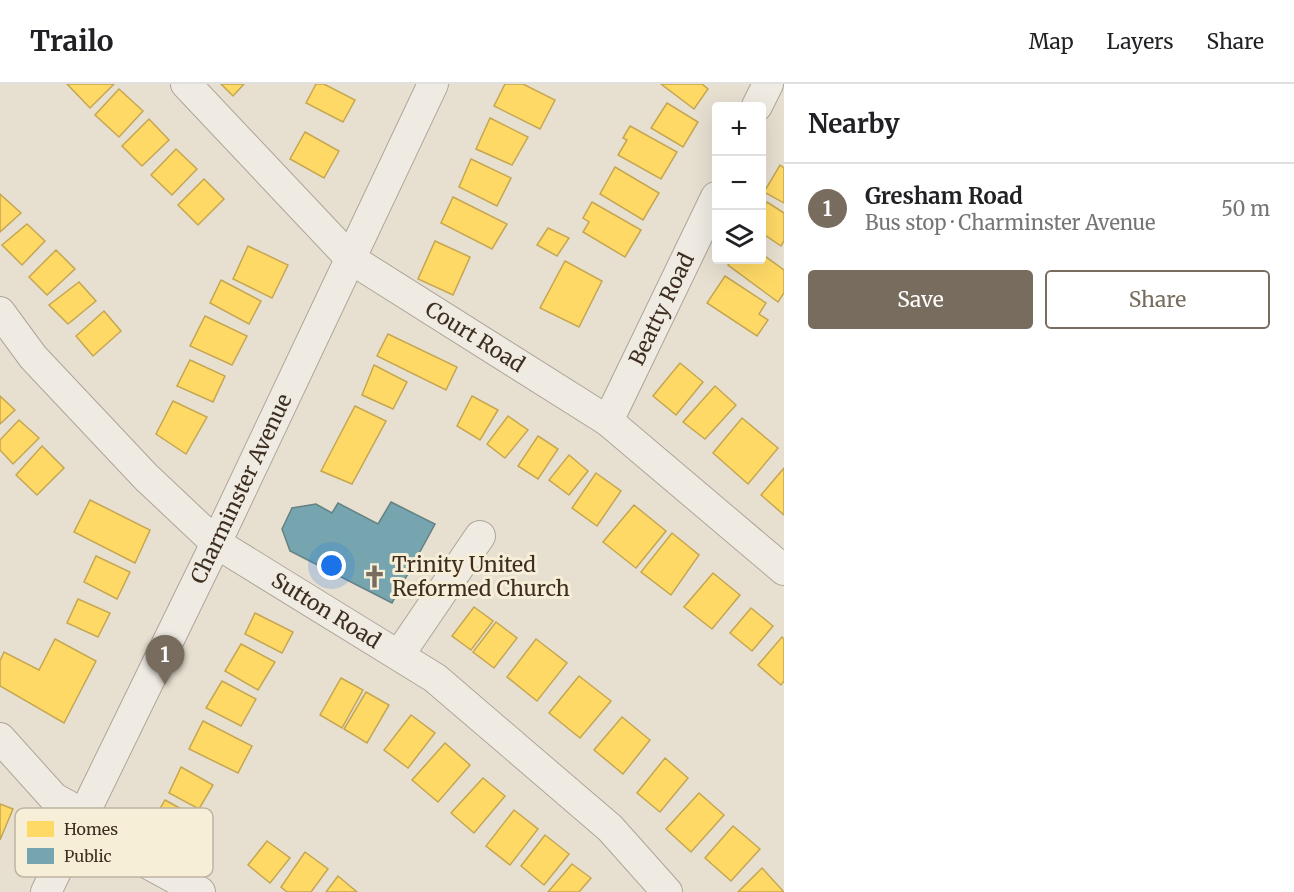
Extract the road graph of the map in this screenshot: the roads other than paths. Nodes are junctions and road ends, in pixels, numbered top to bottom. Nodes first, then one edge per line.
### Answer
1 (186, 84) edge
2 (433, 84) edge
3 (768, 84) edge
4 (760, 102) edge
5 (712, 207) edge
6 (351, 259) junction
7 (0, 312) edge
8 (608, 421) junction
9 (480, 536) dead end
10 (216, 543) junction
11 (784, 570) edge
12 (399, 655) junction
13 (0, 738) edge
14 (66, 808) edge
15 (85, 808) edge
16 (53, 877) edge
17 (175, 877) edge
18 (46, 892) edge
19 (200, 892) edge
20 (667, 892) edge

1 - 6 street, Court Road
2 - 6 street, Charminster Avenue
3 - 4 street
5 - 8 street, Beatty Road
6 - 8 street, Court Road
6 - 10 street, Charminster Avenue
7 - 10 street, Sutton Road
8 - 11 street, Court Road
9 - 12 street
10 - 12 street, Sutton Road
10 - 15 street, Charminster Avenue
12 - 20 street, Sutton Road
13 - 14 street
16 - 18 street, Charminster Avenue
17 - 19 street

